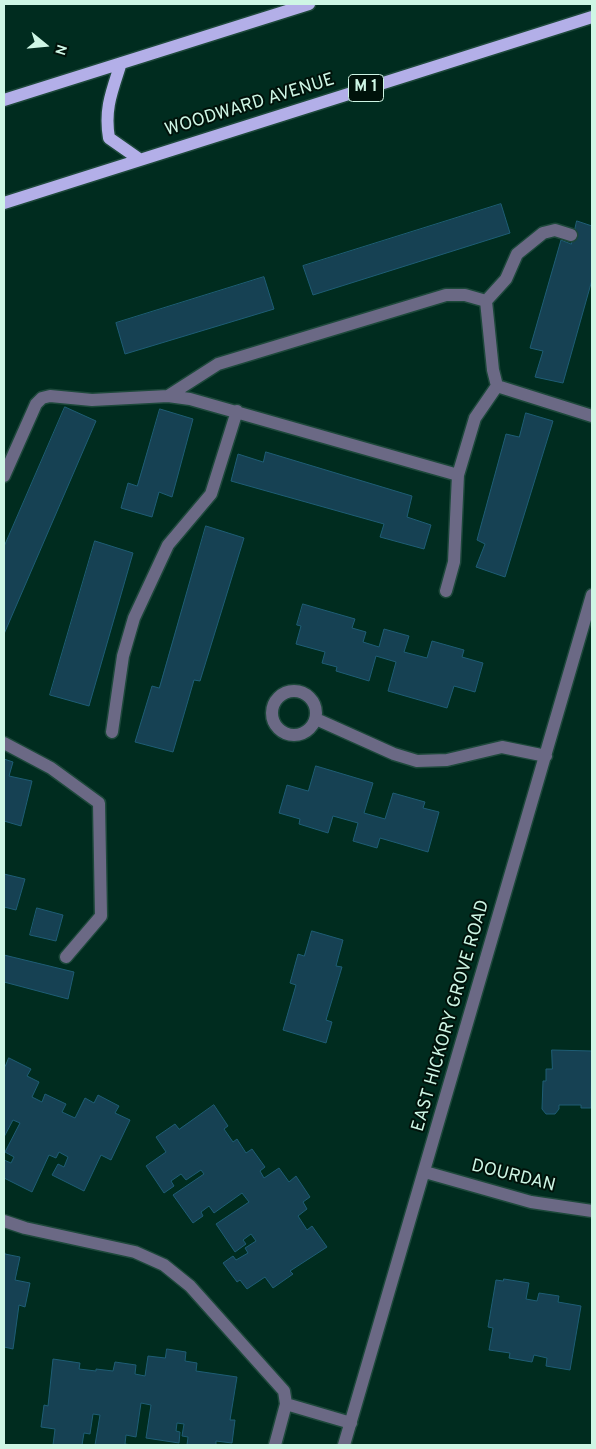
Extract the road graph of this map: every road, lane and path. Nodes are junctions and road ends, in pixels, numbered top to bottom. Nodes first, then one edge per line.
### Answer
1 (309, 4) edge
2 (592, 17) edge
3 (121, 63) junction
4 (4, 100) edge
5 (139, 159) junction
6 (4, 203) edge
7 (571, 235) dead end
8 (486, 302) junction
9 (498, 386) junction
10 (168, 396) junction
11 (237, 411) junction
12 (592, 416) edge
13 (458, 475) junction
14 (4, 476) edge
15 (446, 591) dead end
16 (592, 595) edge
17 (316, 719) dead end
18 (112, 732) dead end
19 (4, 743) edge
20 (546, 756) junction
21 (66, 957) dead end
22 (425, 1172) junction
23 (592, 1211) edge
24 (4, 1221) edge
25 (286, 1404) junction
26 (351, 1423) junction
27 (274, 1445) edge
28 (344, 1445) edge

1 - 3 main road
2 - 5 main road, WOODWARD AVENUE / M 1
3 - 4 main road
3 - 5 main road
5 - 6 main road, WOODWARD AVENUE / M 1
7 - 8 street
8 - 9 street
8 - 10 street
9 - 12 street
9 - 13 street
10 - 11 street
10 - 14 street
11 - 13 street
11 - 18 street
13 - 15 street
16 - 20 street, EAST HICKORY GROVE ROAD
17 - 20 street
19 - 21 street
20 - 22 street, EAST HICKORY GROVE ROAD
22 - 23 street, DOURDAN
22 - 26 street, EAST HICKORY GROVE ROAD
24 - 25 street
25 - 26 street
25 - 27 street
26 - 28 street, EAST HICKORY GROVE ROAD

